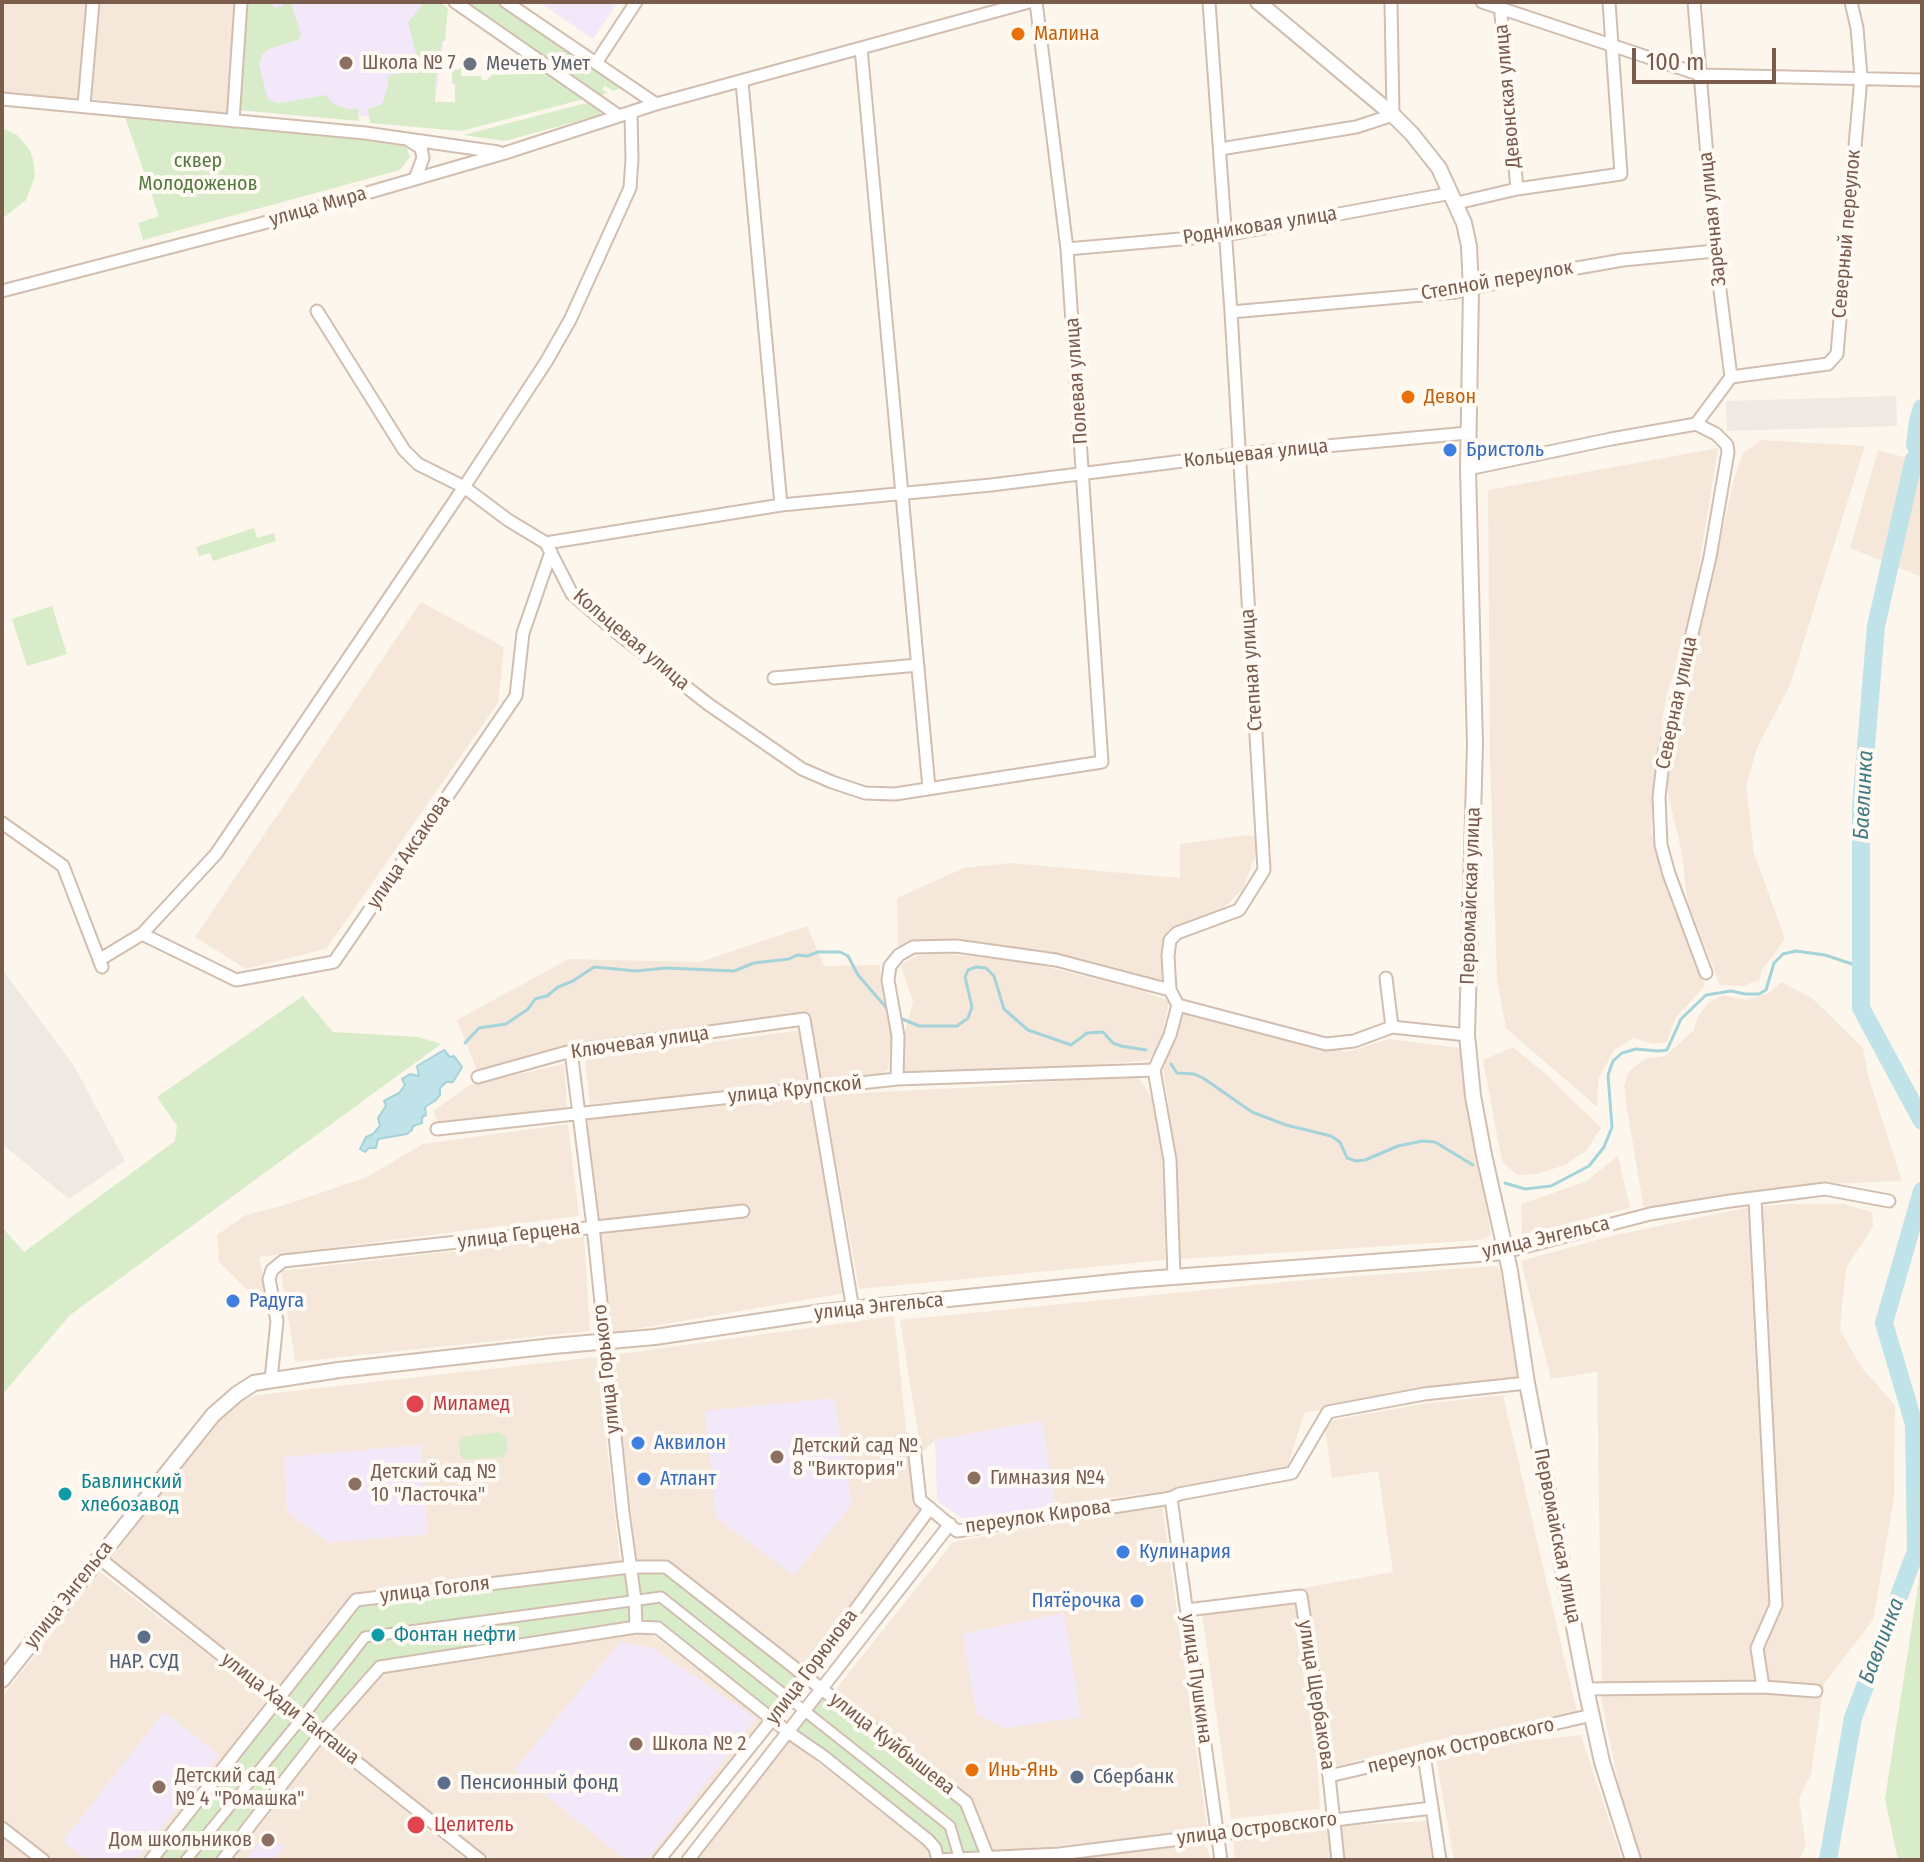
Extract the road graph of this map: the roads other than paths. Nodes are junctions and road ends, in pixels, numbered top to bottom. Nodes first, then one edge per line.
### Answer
1 (93, 2) edge
2 (241, 2) edge
3 (455, 2) edge
4 (506, 2) edge
5 (636, 2) edge
6 (1029, 2) edge
7 (1036, 2) edge
8 (1209, 2) edge
9 (1258, 2) edge
10 (1391, 2) edge
11 (1482, 2) edge
12 (1609, 2) edge
13 (1694, 2) edge
14 (1851, 2) edge
15 (1500, 5) edge
16 (1611, 43) junction
17 (861, 48) junction
18 (596, 63) junction
19 (1701, 75) junction
20 (1861, 77) junction
21 (1922, 80) edge
22 (742, 82) junction
23 (2, 99) edge
24 (656, 104) junction
25 (84, 105) junction
26 (625, 114) junction
27 (1393, 115) junction
28 (233, 121) junction
29 (406, 139) junction
30 (1220, 149) junction
31 (505, 153) junction
32 (415, 179) junction
33 (1517, 189) junction
34 (1454, 198) junction
35 (1226, 235) junction
36 (1067, 249) junction
37 (1715, 251) junction
38 (1471, 289) junction
39 (2, 291) edge
40 (317, 311) dead end
41 (1231, 312) junction
42 (1731, 377) junction
43 (1696, 424) junction
44 (1468, 433) junction
45 (1239, 454) junction
46 (1468, 469) junction
47 (1083, 474) junction
48 (464, 487) junction
49 (901, 492) junction
50 (781, 505) junction
51 (549, 547) junction
52 (918, 665) junction
53 (774, 678) dead end
54 (1102, 762) joint
55 (929, 788) junction
56 (2, 823) edge
57 (142, 934) junction
58 (1706, 973) dead end
59 (1386, 978) dead end
60 (1170, 990) junction
61 (1178, 1005) junction
62 (1392, 1027) junction
63 (1467, 1035) junction
64 (571, 1051) junction
65 (1154, 1070) junction
66 (478, 1077) dead end
67 (897, 1079) junction
68 (816, 1088) junction
69 (578, 1112) junction
70 (437, 1129) dead end
71 (1755, 1199) junction
72 (1889, 1201) dead end
73 (743, 1211) dead end
74 (593, 1226) junction
75 (1505, 1252) junction
76 (1174, 1277) junction
77 (853, 1310) junction
78 (604, 1341) junction
79 (271, 1380) junction
80 (1527, 1383) junction
81 (914, 1447) dead end
82 (1171, 1498) junction
83 (930, 1508) junction
84 (950, 1524) junction
85 (99, 1558) junction
86 (630, 1567) junction
87 (635, 1600) junction
88 (1187, 1610) junction
89 (636, 1627) junction
90 (807, 1676) junction
91 (2, 1680) edge
92 (1763, 1687) junction
93 (822, 1688) junction
94 (1586, 1689) junction
95 (1816, 1691) dead end
96 (278, 1699) junction
97 (789, 1699) junction
98 (806, 1710) junction
99 (1592, 1715) junction
100 (301, 1719) junction
101 (772, 1719) junction
102 (788, 1732) junction
103 (321, 1734) junction
104 (1424, 1755) junction
105 (1329, 1776) junction
106 (1432, 1808) junction
107 (1333, 1819) junction
108 (2, 1828) edge
109 (1218, 1834) junction
110 (989, 1859) edge
111 (43, 1860) edge
112 (151, 1860) edge
113 (186, 1860) edge
114 (223, 1860) edge
115 (480, 1860) edge
116 (659, 1860) edge
117 (688, 1860) edge
118 (938, 1860) edge
119 (960, 1860) edge
120 (1221, 1860) edge
121 (1338, 1860) edge
122 (1440, 1860) edge
123 (1633, 1860) edge

1 - 25 street
2 - 28 street
3 - 26 street
4 - 18 street
5 - 18 street
6 - 17 street, улица Мира
7 - 36 street, Полевая улица
8 - 30 street, Степная улица
9 - 27 street, Первомайская улица
10 - 27 street
11 - 15 street
12 - 16 street
13 - 19 street, Заречная улица
14 - 20 street, Северный переулок
15 - 16 street
15 - 33 street, Девонская улица
16 - 19 street
16 - 33 street, Родниковая улица
17 - 22 street, улица Мира
17 - 49 street
18 - 24 street
19 - 20 street
19 - 37 street, Заречная улица
20 - 21 street
20 - 42 street, Северный переулок
22 - 24 street, улица Мира
22 - 50 street
23 - 25 street
24 - 26 street, улица Мира
25 - 28 street
26 - 31 street, улица Мира
26 - 48 street
27 - 30 street
27 - 34 street, Первомайская улица
28 - 29 street
29 - 31 street
29 - 32 street
30 - 35 street, Степная улица
31 - 32 street, улица Мира
32 - 39 street, улица Мира
33 - 34 street, Родниковая улица
34 - 35 street, Родниковая улица
34 - 38 street, Первомайская улица
35 - 36 street, Родниковая улица
35 - 41 street, Степная улица
36 - 47 street, Полевая улица
37 - 38 street, Степной переулок
37 - 42 street, Заречная улица
38 - 41 street, Степной переулок
38 - 44 street, Первомайская улица
40 - 48 street
41 - 45 street, Степная улица
42 - 43 street
43 - 46 street
43 - 58 street, Северная улица
44 - 45 street, Кольцевая улица
44 - 46 street, Первомайская улица
45 - 47 street, Кольцевая улица
45 - 60 street, Степная улица
46 - 63 street, Первомайская улица
47 - 49 street, Кольцевая улица
47 - 54 street, Полевая улица
48 - 51 street
48 - 57 street
49 - 50 street, Кольцевая улица
49 - 52 street
50 - 51 street, Кольцевая улица
51 - 55 street, Кольцевая улица
51 - 57 street, улица Аксакова
52 - 53 street
52 - 55 street
54 - 55 street, Кольцевая улица
56 - 57 street
59 - 62 street
60 - 61 street, Степная улица
60 - 67 street
61 - 62 street
61 - 65 street
62 - 63 street
63 - 75 street, Первомайская улица
64 - 66 street, Ключевая улица
64 - 68 street, Ключевая улица
64 - 69 street, улица Горького
65 - 67 street, улица Крупской
65 - 76 street
67 - 68 street, улица Крупской
68 - 69 street, улица Крупской
68 - 77 street
69 - 70 street, улица Крупской
69 - 74 street, улица Горького
71 - 72 street, улица Энгельса
71 - 75 street, улица Энгельса
71 - 92 street
73 - 74 street, улица Герцена
74 - 78 street, улица Горького
74 - 79 street, улица Герцена
75 - 76 street, улица Энгельса
75 - 80 street, Первомайская улица
76 - 77 street, улица Энгельса
77 - 78 street, улица Энгельса
78 - 79 street, улица Энгельса
78 - 86 street, улица Горького
79 - 85 street, улица Энгельса
80 - 82 street
80 - 94 street, Первомайская улица
81 - 83 street
82 - 84 street, переулок Кирова
82 - 88 street, улица Пушкина
83 - 84 street, переулок Кирова
83 - 90 street, улица Горюнова
84 - 93 street, улица Горюнова
85 - 91 street, улица Энгельса
85 - 96 street, улица Хади Такташа
86 - 87 street, улица Горького
86 - 90 street, улица Гоголя
86 - 96 street, улица Гоголя
87 - 89 street, улица Горького
87 - 97 street
87 - 100 street
88 - 105 street, улица Щербакова
88 - 109 street, улица Пушкина
89 - 101 street
89 - 103 street
90 - 93 street, улица Куйбышева
90 - 97 street, улица Горюнова
92 - 94 street
92 - 95 street
93 - 98 street, улица Горюнова
93 - 110 street, улица Куйбышева
94 - 99 street, Первомайская улица
96 - 100 street, улица Хади Такташа
96 - 112 street, улица Гоголя
97 - 98 street
97 - 101 street, улица Горюнова
98 - 102 street, улица Горюнова
98 - 119 street
99 - 104 street, переулок Островского
99 - 123 street, Первомайская улица
100 - 103 street, улица Хади Такташа
100 - 113 street
101 - 102 street
101 - 116 street, улица Горюнова
102 - 117 street, улица Горюнова
102 - 118 street
103 - 114 street
103 - 115 street, улица Хади Такташа
104 - 105 street, переулок Островского
104 - 106 street
105 - 107 street, улица Щербакова
106 - 107 street, улица Островского
106 - 122 street
107 - 109 street, улица Островского
107 - 121 street, улица Щербакова
108 - 111 street
109 - 110 street, улица Островского
109 - 120 street, улица Пушкина
110 - 119 street, улица Островского
118 - 119 street, улица Островского

